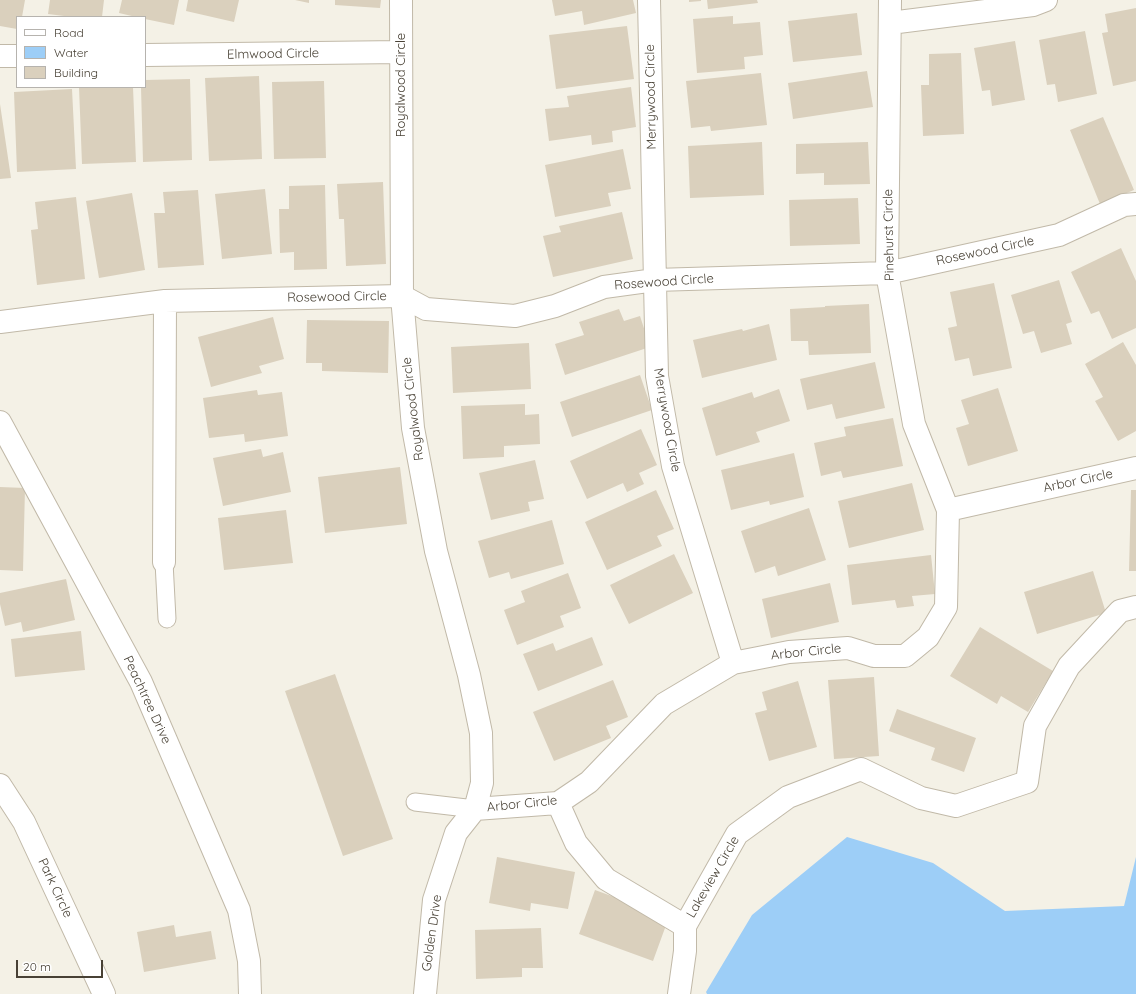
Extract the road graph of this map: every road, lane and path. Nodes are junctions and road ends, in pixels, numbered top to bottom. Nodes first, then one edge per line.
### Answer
1 (401, 0) edge
2 (649, 0) edge
3 (890, 0) edge
4 (1046, 0) edge
5 (890, 23) junction
6 (401, 52) junction
7 (146, 55) edge
8 (0, 56) edge
9 (16, 56) edge
10 (1136, 204) edge
11 (887, 273) junction
12 (656, 280) junction
13 (402, 296) junction
14 (165, 301) junction
15 (0, 322) edge
16 (0, 422) edge
17 (1136, 468) edge
18 (948, 510) junction
19 (164, 562) joint
20 (1136, 607) edge
21 (167, 619) dead end
22 (733, 663) junction
23 (0, 785) edge
24 (415, 802) dead end
25 (558, 803) junction
26 (475, 809) junction
27 (684, 926) junction
28 (104, 994) edge
29 (250, 994) edge
30 (424, 994) edge
31 (680, 994) edge

1 - 6 street, Royalwood Circle
2 - 12 street, Merrywood Circle
3 - 5 street, Pinehurst Circle
4 - 5 street
5 - 11 street, Pinehurst Circle
6 - 7 street, Elmwood Circle
6 - 13 street, Royalwood Circle
8 - 9 street
10 - 11 street, Rosewood Circle
11 - 12 street, Rosewood Circle
11 - 18 street, Pinehurst Circle
12 - 13 street, Rosewood Circle
12 - 22 street, Merrywood Circle
13 - 14 street, Rosewood Circle
13 - 26 street, Royalwood Circle
14 - 15 street, Rosewood Circle
14 - 19 street
16 - 29 street, Peachtree Drive
17 - 18 street, Arbor Circle
18 - 22 street, Arbor Circle
19 - 21 lane
20 - 27 street, Lakeview Circle
22 - 25 street, Arbor Circle
23 - 28 street, Park Circle
24 - 26 lane
25 - 26 street, Arbor Circle
25 - 27 street
26 - 30 street, Golden Drive
27 - 31 street

